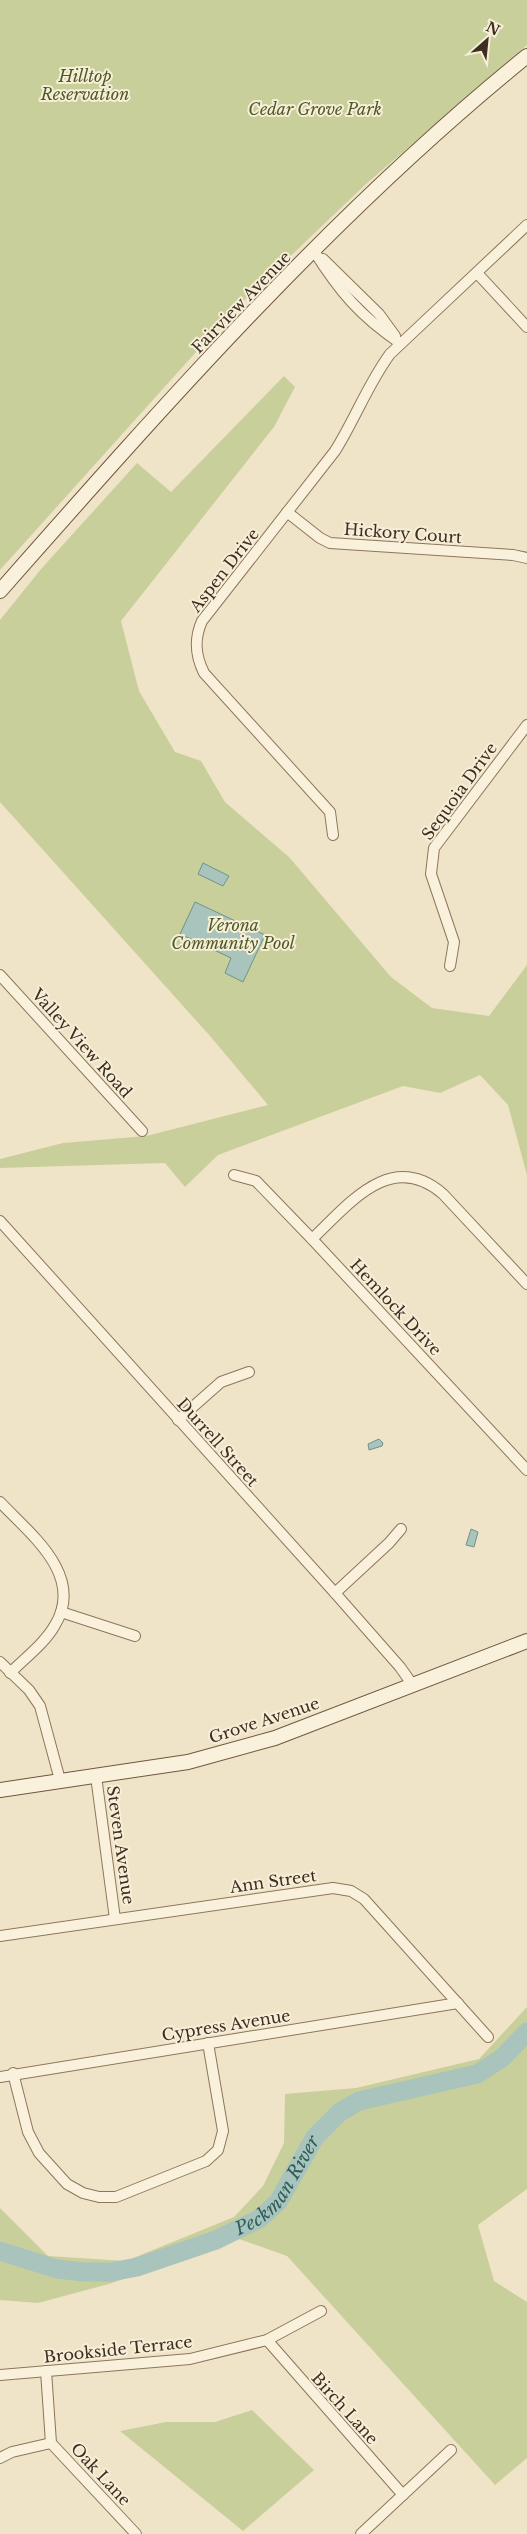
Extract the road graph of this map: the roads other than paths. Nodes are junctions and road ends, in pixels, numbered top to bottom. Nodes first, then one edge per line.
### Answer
1 (527, 56) edge
2 (527, 224) edge
3 (314, 251) junction
4 (477, 273) junction
5 (527, 327) edge
6 (400, 343) junction
7 (287, 512) junction
8 (527, 558) edge
9 (0, 591) edge
10 (527, 725) edge
11 (332, 835) dead end
12 (450, 966) dead end
13 (0, 975) edge
14 (142, 1131) dead end
15 (234, 1175) dead end
16 (0, 1220) edge
17 (312, 1239) junction
18 (527, 1284) edge
19 (249, 1372) dead end
20 (178, 1420) junction
21 (527, 1470) edge
22 (0, 1502) edge
23 (400, 1529) dead end
24 (335, 1593) junction
25 (61, 1612) junction
26 (135, 1636) dead end
27 (527, 1641) edge
28 (0, 1662) edge
29 (10, 1673) junction
30 (412, 1684) junction
31 (96, 1776) junction
32 (60, 1780) junction
33 (0, 1790) edge
34 (116, 1918) junction
35 (0, 1936) edge
36 (458, 2004) junction
37 (488, 2037) dead end
38 (208, 2043) junction
39 (13, 2073) junction
40 (0, 2077) edge
41 (321, 2311) dead end
42 (266, 2340) junction
43 (46, 2371) junction
44 (0, 2375) edge
45 (51, 2443) junction
46 (451, 2450) dead end
47 (0, 2458) edge
48 (403, 2495) junction
49 (136, 2534) edge
50 (361, 2534) edge

1 - 3 main road, Fairview Avenue
2 - 4 street, Aspen Drive
3 - 6 street
3 - 9 main road, Fairview Avenue
4 - 5 street
4 - 6 street, Aspen Drive
6 - 7 street, Aspen Drive
7 - 8 street, Hickory Court
7 - 11 street, Aspen Drive
10 - 12 street, Sequoia Drive
13 - 14 street, Valley View Road
15 - 17 street, Hemlock Drive
16 - 20 street, Durrell Street
17 - 18 street
17 - 21 street, Hemlock Drive
19 - 20 street
20 - 24 street, Durrell Street
22 - 25 street
23 - 24 street
24 - 30 street, Durrell Street
25 - 26 street
25 - 29 street
27 - 30 main road, Grove Avenue
28 - 29 street
29 - 32 street
30 - 31 main road, Grove Avenue
31 - 32 main road, Grove Avenue
31 - 34 street, Steven Avenue
32 - 33 main road, Grove Avenue
34 - 35 street, Ann Street
34 - 36 street, Ann Street
36 - 37 street, Ann Street
36 - 38 street, Cypress Avenue
38 - 39 street, Cypress Avenue
38 - 39 street
39 - 40 street, Cypress Avenue
41 - 42 street, Brookside Terrace
42 - 43 street, Brookside Terrace
42 - 48 street, Birch Lane
43 - 44 street, Brookside Terrace
43 - 45 street, Oak Lane
45 - 47 street
45 - 49 street, Oak Lane
46 - 48 street
48 - 50 street

